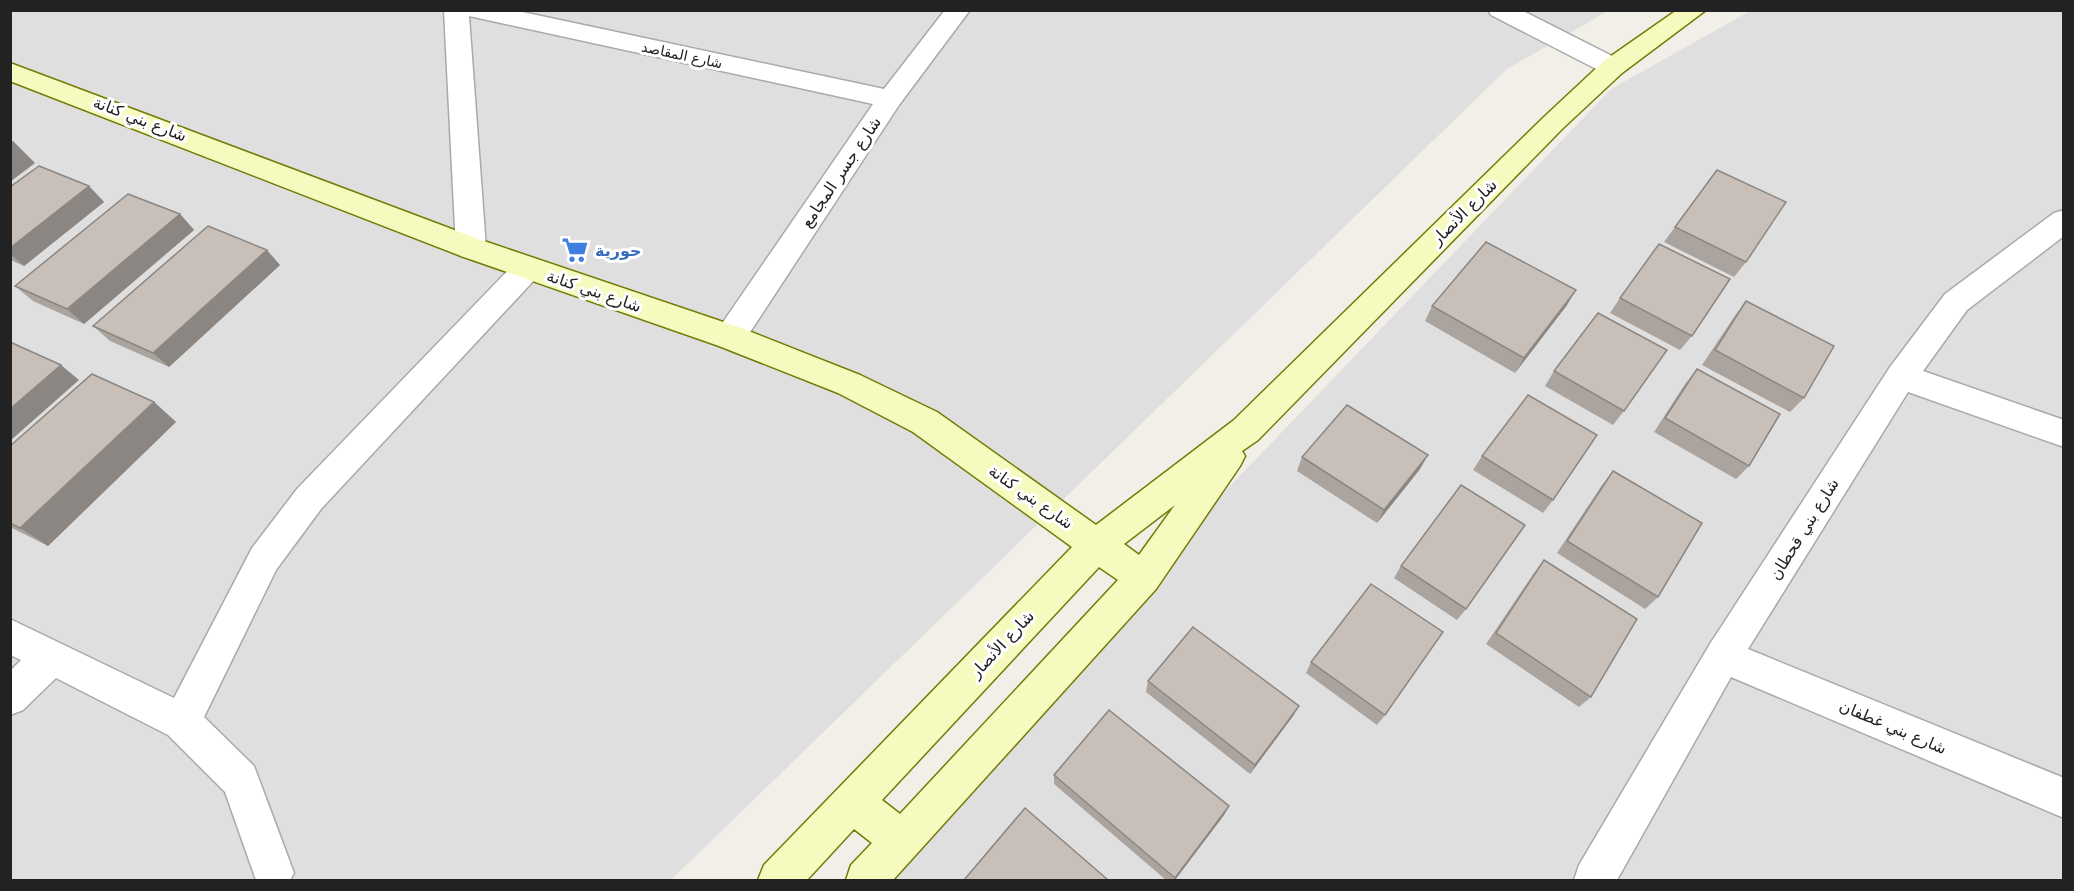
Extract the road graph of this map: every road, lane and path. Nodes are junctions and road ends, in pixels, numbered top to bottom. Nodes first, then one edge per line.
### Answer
1 (456, 10) edge
2 (474, 10) edge
3 (958, 10) edge
4 (1500, 10) edge
5 (1694, 10) edge
6 (1613, 67) junction
7 (10, 71) edge
8 (890, 99) junction
9 (2064, 220) edge
10 (471, 248) junction
11 (528, 268) junction
12 (730, 337) junction
13 (1901, 376) junction
14 (1246, 430) junction
15 (2064, 434) edge
16 (1098, 544) junction
17 (1143, 578) junction
18 (10, 636) edge
19 (1723, 656) junction
20 (51, 657) junction
21 (10, 697) edge
22 (182, 722) junction
23 (2064, 798) edge
24 (852, 803) junction
25 (903, 841) junction
26 (273, 873) dead end
27 (778, 880) edge
28 (866, 880) edge
29 (1594, 880) edge

1 - 10 street
2 - 8 street, شارع المقاصد
3 - 8 street, شارع جسر المجامع
4 - 6 street
5 - 6 street, شارع الأنصار
6 - 14 street, شارع الأنصار
7 - 10 street, شارع بني كنانة
8 - 12 street, شارع جسر المجامع
9 - 13 street, شارع بني قحطان
10 - 11 street, شارع بني كنانة
11 - 12 street, شارع بني كنانة
11 - 22 street
12 - 16 street, شارع بني كنانة
13 - 15 street
13 - 19 street, شارع بني قحطان
14 - 16 street, شارع الأنصار
14 - 17 street, شارع الأنصار
16 - 17 street, شارع بني كنانة
16 - 24 street, شارع الأنصار
17 - 25 street, شارع الأنصار
18 - 20 street
19 - 23 street, شارع بني غطفان
19 - 29 street, شارع بني قحطان
20 - 21 street
20 - 22 street
22 - 26 street
24 - 25 street
24 - 27 street, شارع الأنصار
25 - 28 street, شارع الأنصار

